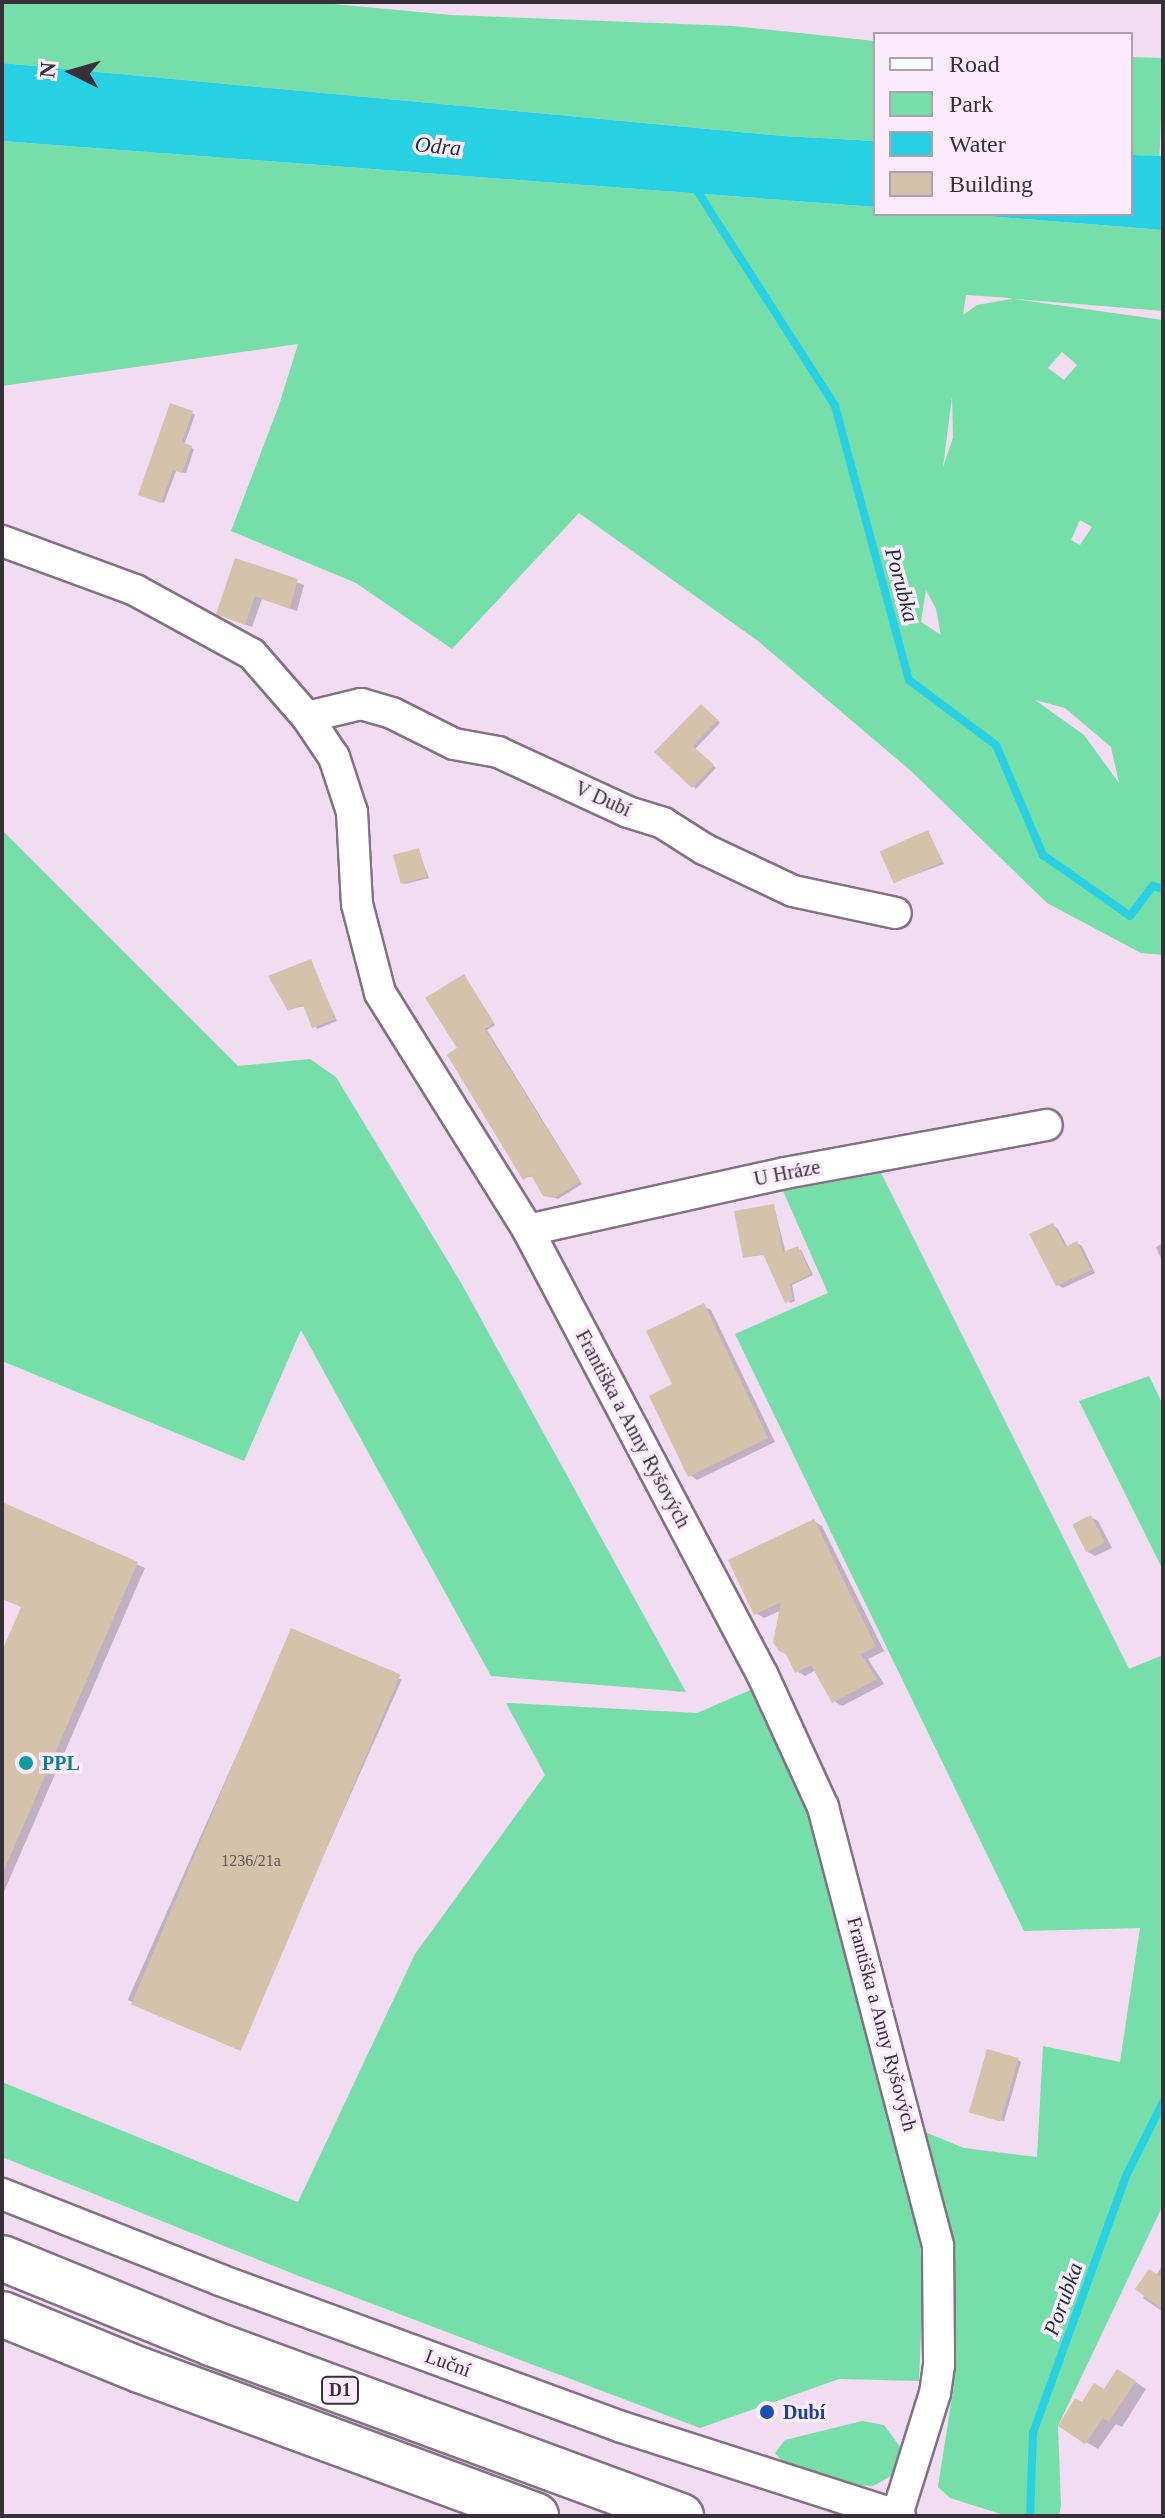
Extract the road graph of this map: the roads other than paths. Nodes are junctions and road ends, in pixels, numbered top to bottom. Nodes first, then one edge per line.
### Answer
1 (2, 541) edge
2 (307, 717) junction
3 (896, 913) dead end
4 (1047, 1125) dead end
5 (528, 1230) junction
6 (2, 2194) edge
7 (2, 2258) edge
8 (2, 2314) edge
9 (536, 2516) edge
10 (681, 2516) edge
11 (899, 2516) edge

1 - 2 street, Františka a Anny Ryšových
2 - 3 street, V Dubí
2 - 5 street, Františka a Anny Ryšových
4 - 5 street, U Hráze
5 - 11 street, Františka a Anny Ryšových
6 - 11 street, Luční
7 - 10 highway, D1
8 - 9 highway

